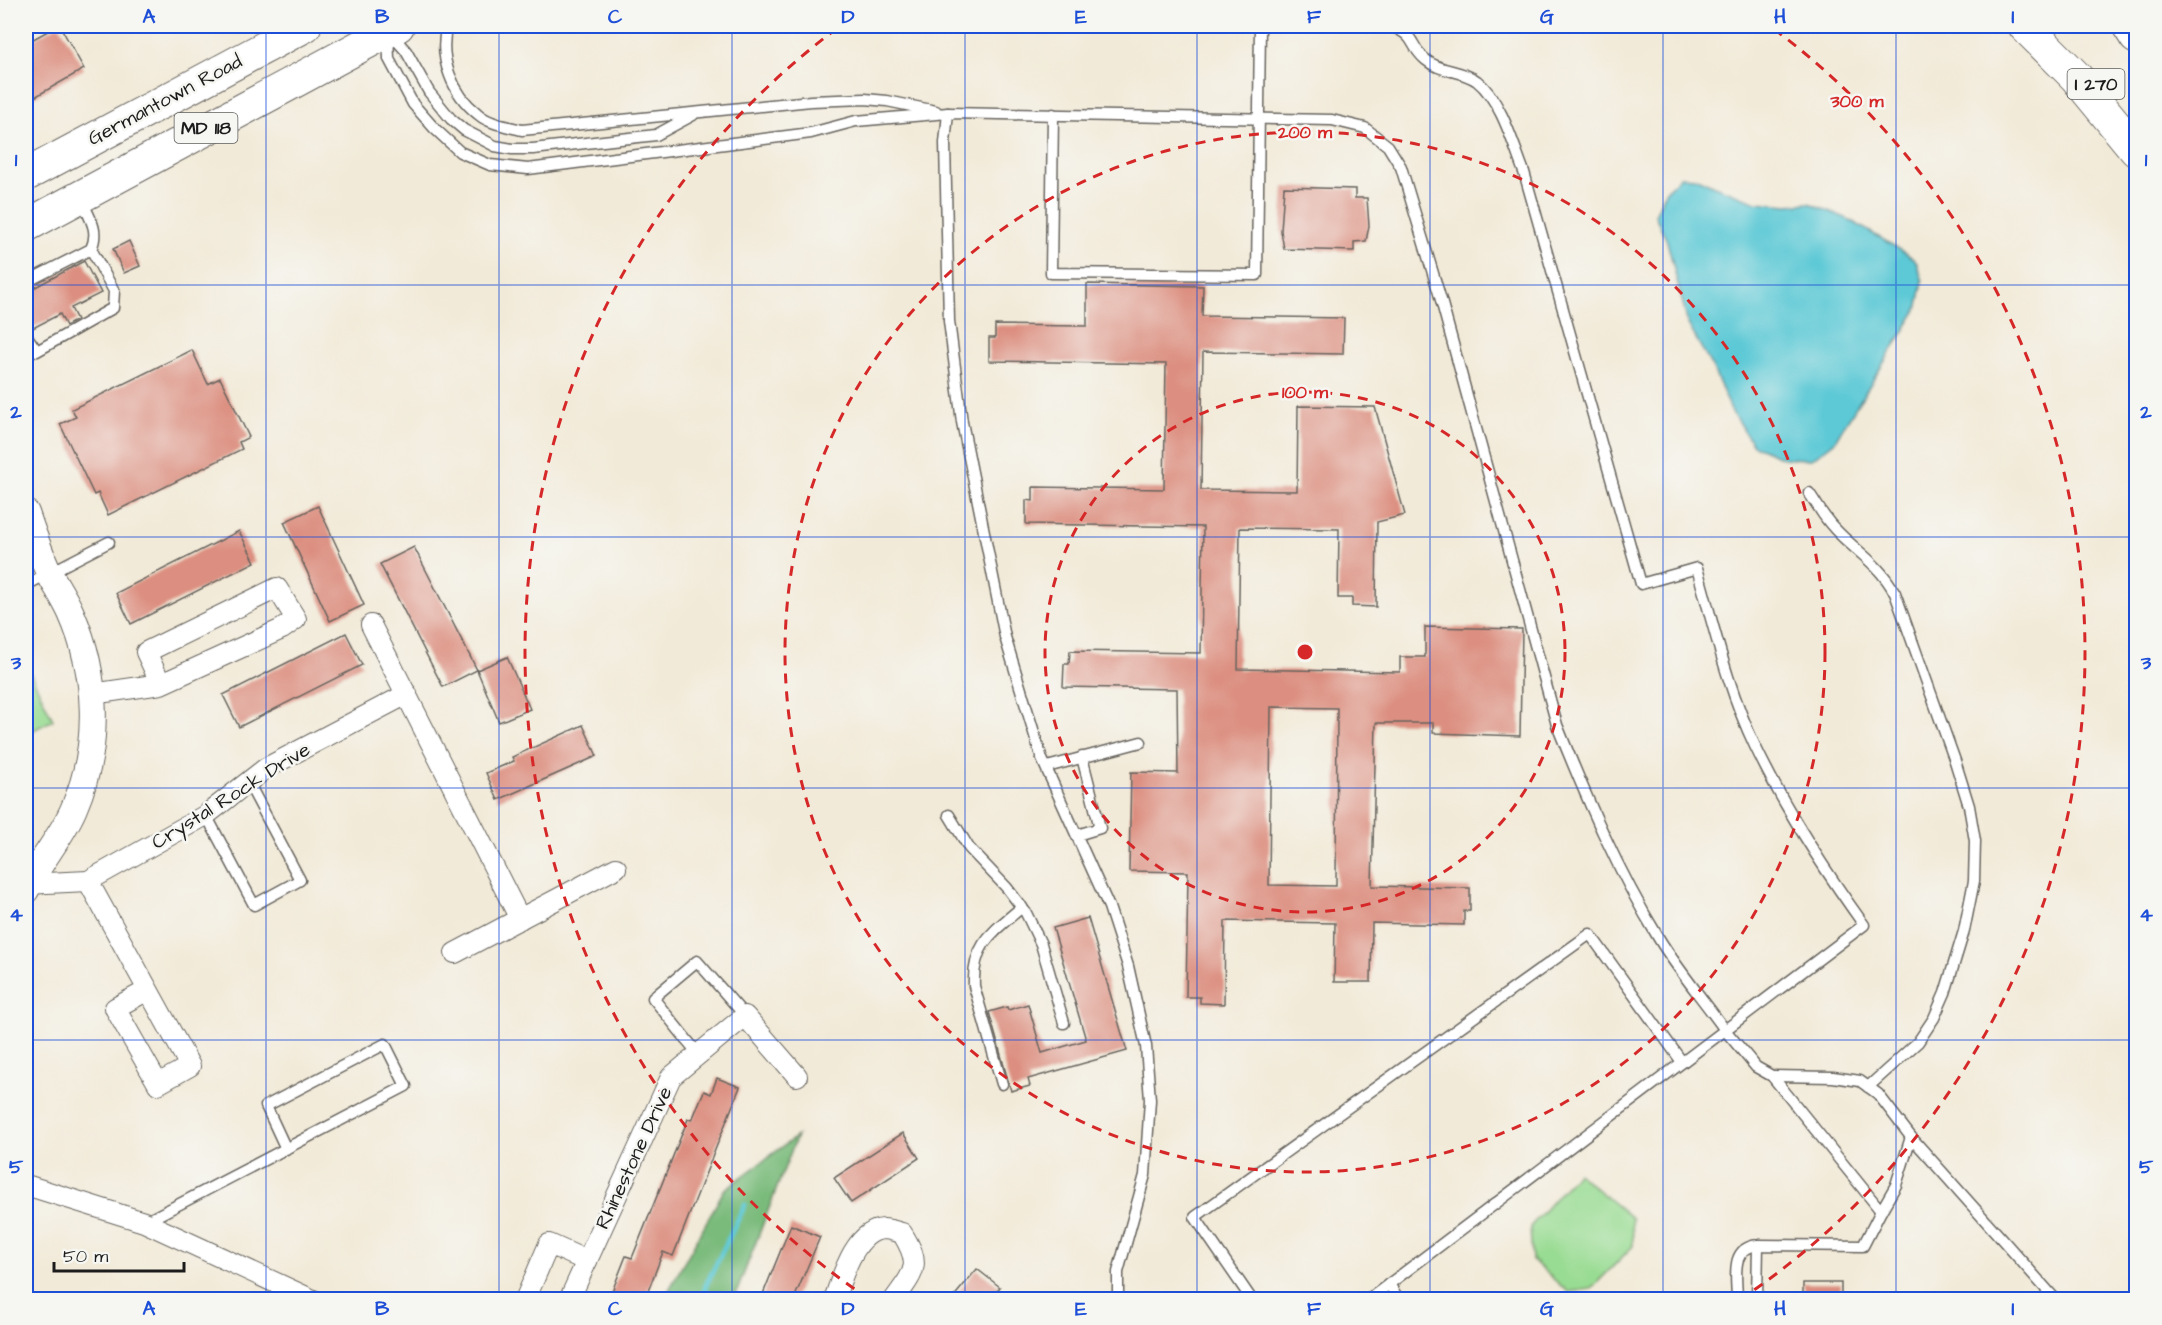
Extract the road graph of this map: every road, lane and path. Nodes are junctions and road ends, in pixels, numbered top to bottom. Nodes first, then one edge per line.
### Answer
1 (305, 26) edge
2 (447, 26) edge
3 (1260, 26) edge
4 (1390, 26) edge
5 (2025, 26) edge
6 (2055, 26) edge
7 (2129, 26) edge
8 (390, 27) edge
9 (2136, 37) edge
10 (698, 112) junction
11 (948, 113) junction
12 (1053, 114) junction
13 (1259, 119) junction
14 (2136, 143) edge
15 (2136, 150) edge
16 (26, 175) edge
17 (80, 196) junction
18 (26, 226) edge
19 (91, 249) junction
20 (26, 282) edge
21 (26, 335) edge
22 (1809, 493) dead end
23 (26, 513) edge
24 (32, 540) edge
25 (109, 542) dead end
26 (50, 573) junction
27 (26, 585) edge
28 (371, 625) dead end
29 (161, 684) junction
30 (92, 694) junction
31 (407, 694) junction
32 (1141, 742) dead end
33 (1082, 757) junction
34 (1047, 767) junction
35 (248, 782) junction
36 (206, 815) junction
37 (949, 815) dead end
38 (1077, 835) junction
39 (616, 868) dead end
40 (88, 881) junction
41 (26, 886) edge
42 (1022, 907) junction
43 (520, 918) junction
44 (455, 953) dead end
45 (148, 990) junction
46 (745, 1016) junction
47 (1064, 1023) dead end
48 (1725, 1030) junction
49 (699, 1055) junction
50 (1682, 1062) junction
51 (797, 1076) dead end
52 (1773, 1076) junction
53 (1002, 1084) dead end
54 (1868, 1087) junction
55 (1911, 1137) junction
56 (286, 1149) junction
57 (26, 1185) edge
58 (1881, 1210) junction
59 (144, 1222) junction
60 (1758, 1245) junction
61 (587, 1261) junction
62 (1389, 1284) junction
63 (313, 1299) edge
64 (525, 1299) edge
65 (569, 1299) edge
66 (834, 1299) edge
67 (894, 1299) edge
68 (1118, 1299) edge
69 (1252, 1299) edge
70 (1368, 1299) edge
71 (1399, 1299) edge
72 (1737, 1299) edge
73 (1757, 1299) edge
74 (2056, 1299) edge

1 - 16 main road, Germantown Road / MD 118
2 - 10 lane
3 - 13 lane
4 - 48 lane
5 - 15 highway
6 - 14 highway, I 270
7 - 9 highway
8 - 10 lane
8 - 11 lane
8 - 17 main road, MD 118
10 - 11 lane
11 - 12 lane
11 - 34 lane
12 - 13 lane
12 - 13 lane
13 - 48 lane
17 - 18 main road, MD 118
17 - 19 lane
19 - 20 lane
19 - 21 lane
22 - 54 lane
23 - 24 street, Crystal Rock Drive
24 - 26 street, Crystal Rock Drive
25 - 26 lane
26 - 27 lane
26 - 30 street, Crystal Rock Drive
28 - 31 street
29 - 29 street
29 - 30 street
30 - 41 street, Crystal Rock Drive
31 - 35 street, Crystal Rock Drive
31 - 43 street
32 - 33 lane
33 - 34 lane
33 - 38 lane
34 - 38 lane
35 - 36 street, Crystal Rock Drive
35 - 36 lane
36 - 40 street, Crystal Rock Drive
37 - 42 lane
38 - 68 lane
39 - 43 street
40 - 41 street, Crystal Rock Drive
40 - 45 street
42 - 47 lane
42 - 53 lane
43 - 44 street
45 - 45 street
46 - 49 street, Rhinestone Drive
46 - 49 lane
46 - 51 street
48 - 50 lane
48 - 52 lane
49 - 61 street, Rhinestone Drive
50 - 62 lane
50 - 69 lane
52 - 54 lane
52 - 58 lane
54 - 55 lane
55 - 58 lane
55 - 74 lane
56 - 56 lane
56 - 59 lane
57 - 59 street
58 - 60 lane
59 - 63 street
60 - 72 lane
60 - 73 lane
61 - 64 street
61 - 65 street, Rhinestone Drive
62 - 70 lane
62 - 71 lane
66 - 67 street

